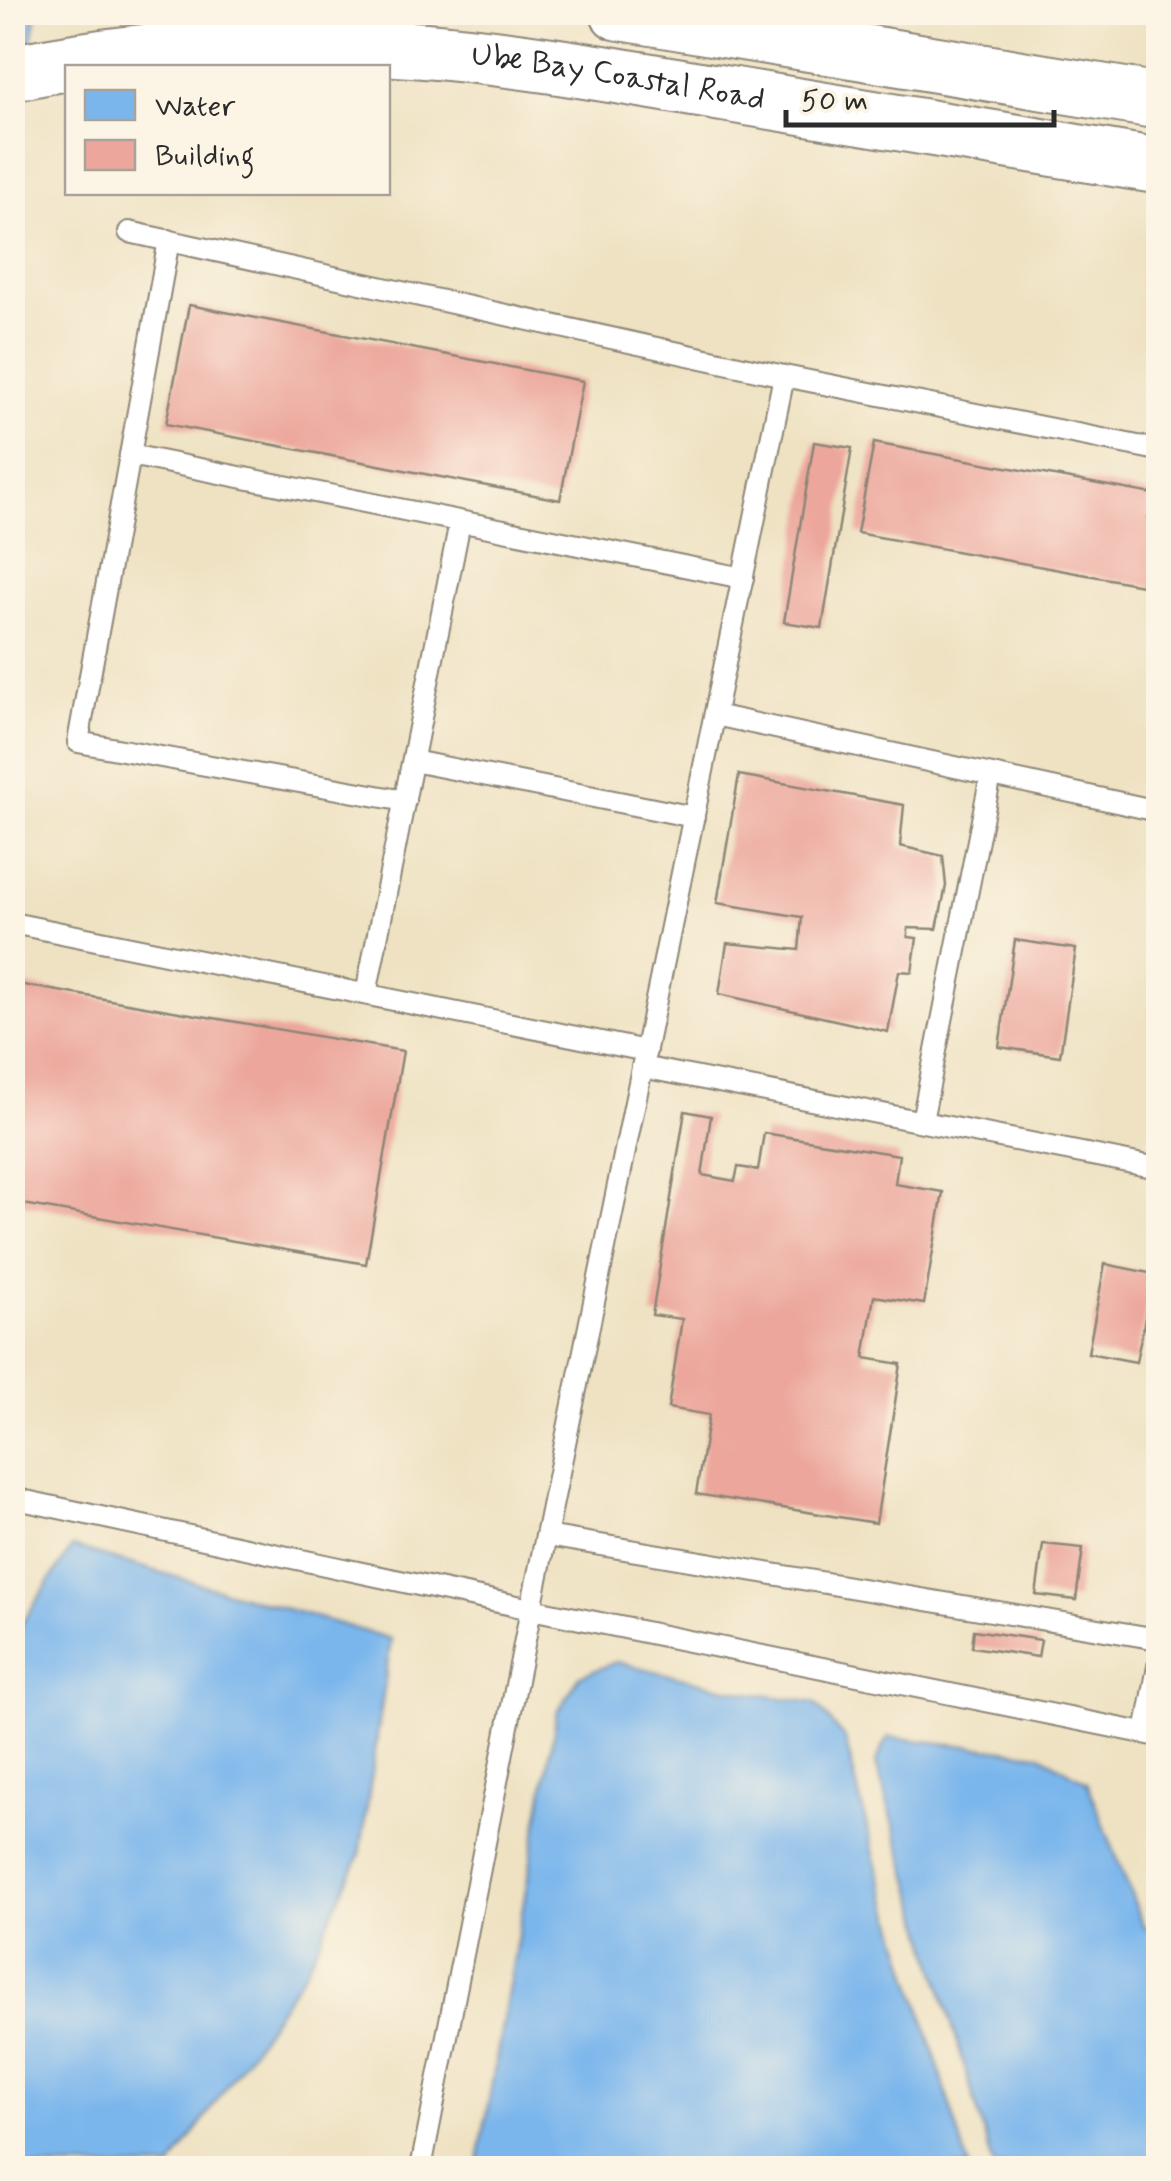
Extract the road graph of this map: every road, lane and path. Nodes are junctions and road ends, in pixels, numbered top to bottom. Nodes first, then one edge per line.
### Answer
1 (618, 12) edge
2 (771, 37) junction
3 (12, 73) edge
4 (1158, 86) edge
5 (759, 99) junction
6 (1158, 101) edge
7 (1158, 166) edge
8 (1158, 188) edge
9 (129, 232) dead end
10 (170, 240) junction
11 (784, 376) junction
12 (1158, 450) edge
13 (130, 456) junction
14 (460, 522) junction
15 (743, 578) junction
16 (714, 715) junction
17 (413, 761) junction
18 (992, 774) junction
19 (405, 800) junction
20 (1158, 811) edge
21 (694, 817) junction
22 (12, 923) edge
23 (366, 994) junction
24 (644, 1059) junction
25 (922, 1121) junction
26 (1158, 1168) edge
27 (12, 1498) edge
28 (547, 1536) junction
29 (532, 1610) junction
30 (1158, 1639) edge
31 (1158, 1666) edge
32 (1152, 1734) edge
33 (421, 2168) edge

1 - 2 highway, Ube Bay Coastal Road
2 - 4 highway
2 - 6 highway, Ube Bay Coastal Road
3 - 5 highway, Ube Bay Coastal Road
5 - 7 highway, Ube Bay Coastal Road
5 - 8 highway
9 - 10 lane
10 - 11 lane
10 - 13 lane
11 - 12 lane
11 - 15 lane
13 - 14 lane
13 - 19 lane
14 - 15 lane
14 - 17 lane
15 - 16 lane
16 - 18 lane
16 - 21 lane
17 - 19 lane
17 - 21 lane
18 - 20 lane
18 - 25 lane
19 - 23 lane
21 - 24 lane
22 - 23 lane
23 - 24 lane
24 - 25 lane
24 - 28 lane
25 - 26 lane
27 - 29 lane
28 - 29 lane
28 - 30 lane
29 - 32 lane
29 - 33 lane
31 - 32 lane

